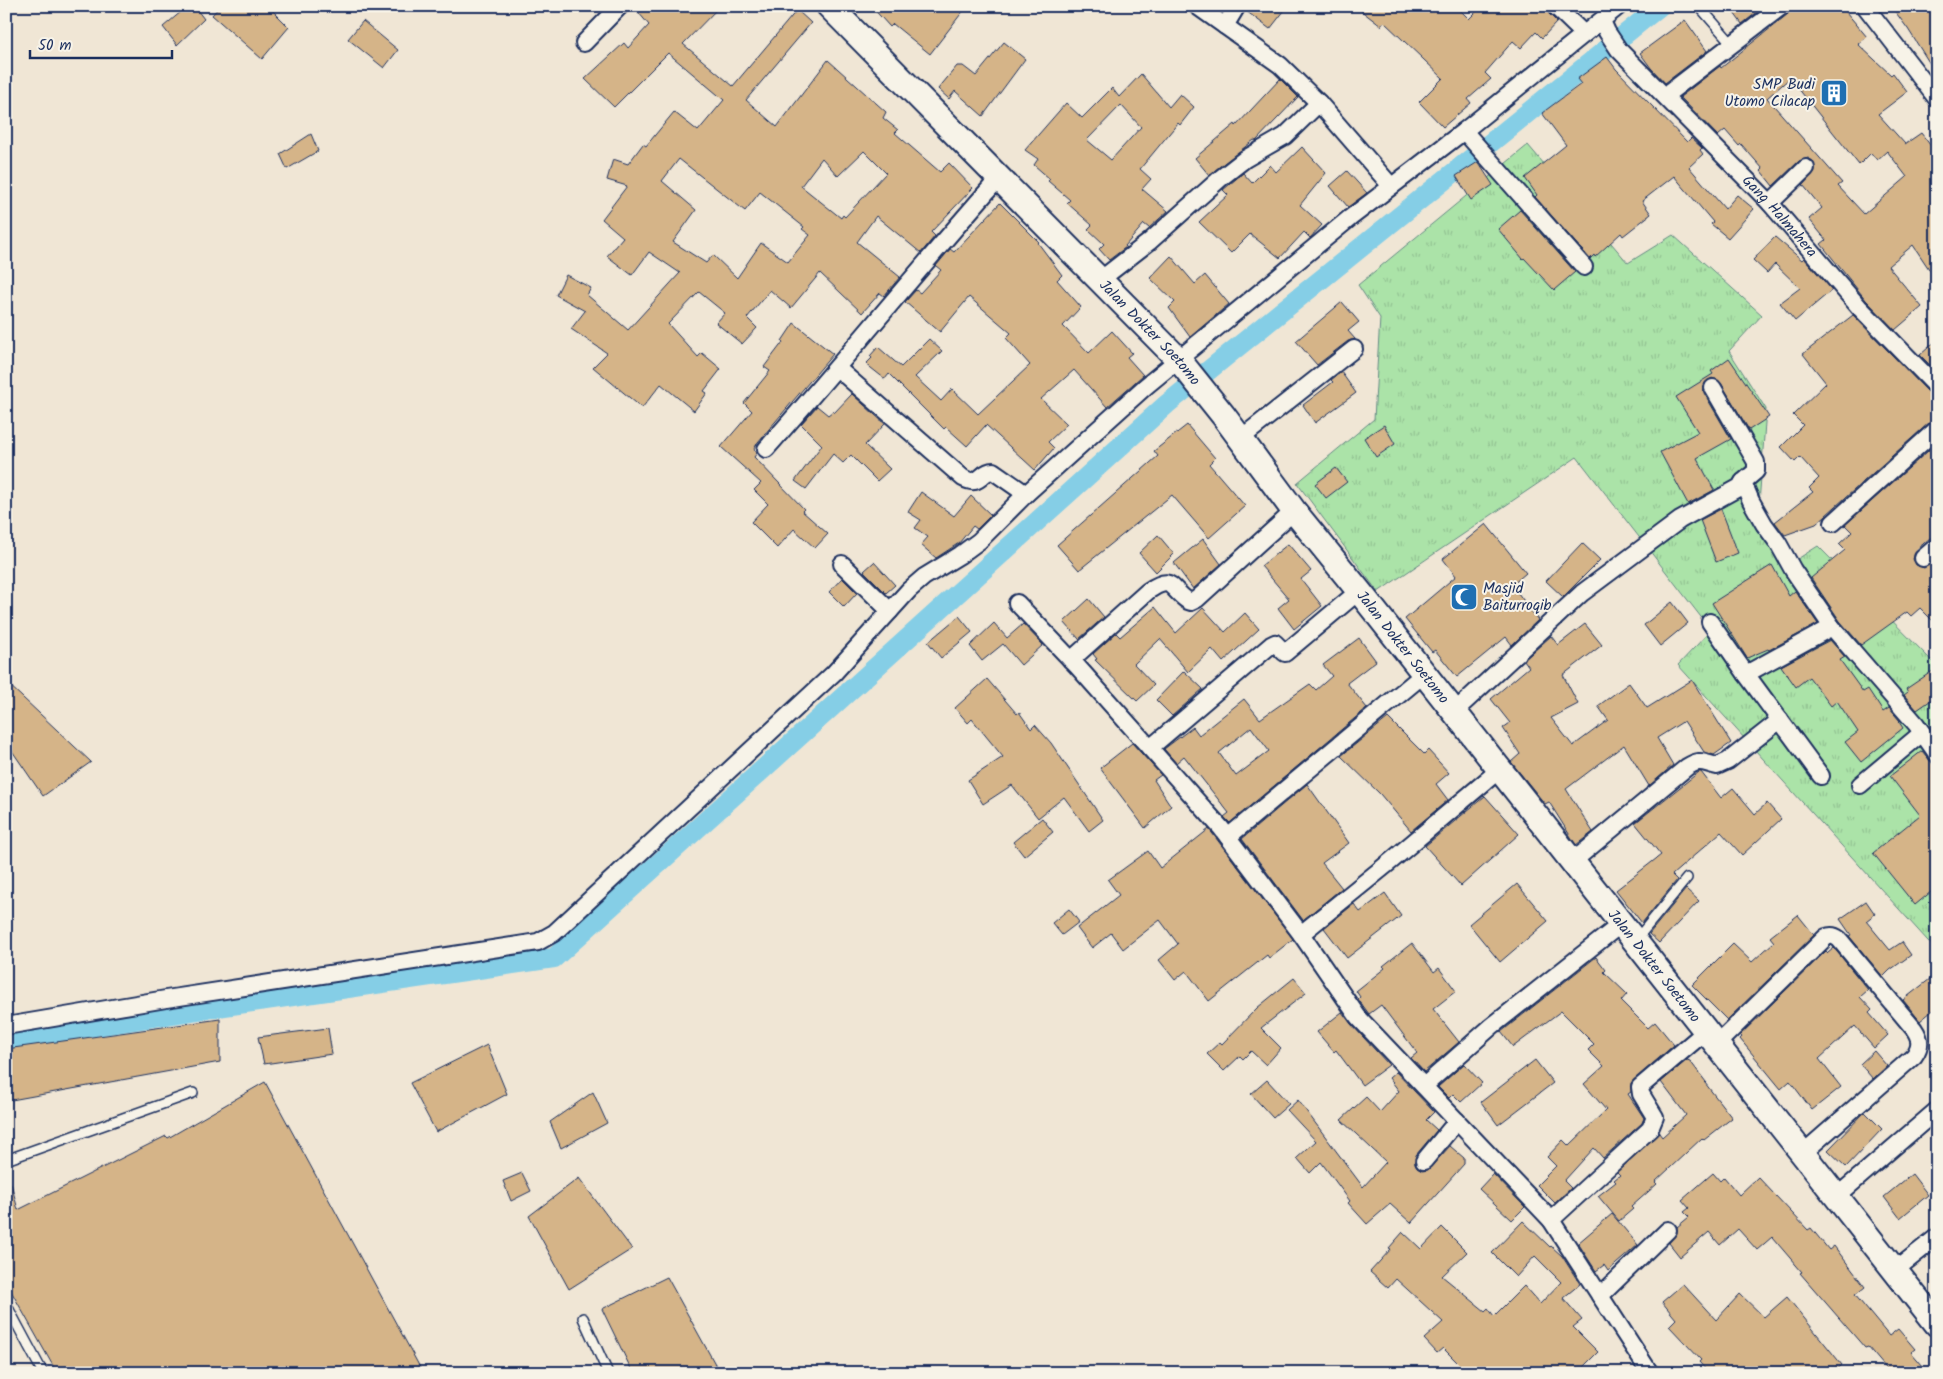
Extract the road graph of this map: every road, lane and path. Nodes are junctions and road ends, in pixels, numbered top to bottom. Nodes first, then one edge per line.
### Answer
1 (620, 6) edge
2 (829, 6) edge
3 (1197, 6) edge
4 (1237, 6) edge
5 (1555, 6) edge
6 (1619, 6) edge
7 (1699, 6) edge
8 (1782, 6) edge
9 (1865, 6) edge
10 (1225, 26) junction
11 (1604, 27) junction
12 (1584, 34) junction
13 (584, 43) dead end
14 (1732, 45) junction
15 (1666, 95) junction
16 (1937, 99) edge
17 (1319, 103) junction
18 (1468, 135) junction
19 (1806, 168) dead end
20 (999, 178) junction
21 (1391, 186) junction
22 (1770, 202) junction
23 (1584, 267) dead end
24 (1100, 280) junction
25 (1354, 350) dead end
26 (837, 368) junction
27 (1186, 368) junction
28 (1937, 387) edge
29 (1713, 388) dead end
30 (1937, 429) edge
31 (1240, 438) junction
32 (766, 449) dead end
33 (1743, 482) junction
34 (1026, 494) junction
35 (1294, 511) junction
36 (1833, 523) dead end
37 (1937, 546) edge
38 (1923, 558) dead end
39 (842, 564) dead end
40 (1359, 591) junction
41 (1017, 603) dead end
42 (890, 611) junction
43 (1710, 622) dead end
44 (1832, 627) junction
45 (1072, 660) junction
46 (1424, 674) junction
47 (1746, 674) junction
48 (1454, 712) junction
49 (1780, 720) junction
50 (1922, 732) junction
51 (1150, 748) junction
52 (1937, 754) edge
53 (1499, 770) junction
54 (1821, 776) dead end
55 (1860, 785) dead end
56 (1228, 837) junction
57 (1572, 862) junction
58 (1687, 878) dead end
59 (1628, 933) junction
60 (1301, 934) junction
61 (6, 1026) edge
62 (1711, 1038) junction
63 (1424, 1086) junction
64 (193, 1093) dead end
65 (1937, 1110) edge
66 (1457, 1121) junction
67 (1802, 1154) junction
68 (6, 1160) edge
69 (1424, 1162) dead end
70 (1836, 1197) junction
71 (1551, 1220) junction
72 (1668, 1230) dead end
73 (1937, 1237) edge
74 (1894, 1271) junction
75 (1600, 1296) junction
76 (6, 1304) edge
77 (583, 1318) dead end
78 (1937, 1324) edge
79 (43, 1373) edge
80 (608, 1373) edge
81 (1650, 1373) edge

1 - 13 street
2 - 20 street, Jalan Dokter Soetomo
3 - 10 street
4 - 10 street
5 - 12 street
6 - 11 street
7 - 14 lane
8 - 14 street
9 - 16 street
10 - 17 street
11 - 12 street
11 - 15 street, Gang Halmahera
12 - 18 street
14 - 15 street
15 - 22 street, Gang Halmahera
17 - 21 street
17 - 24 street
18 - 21 street
18 - 23 street
19 - 22 street
20 - 24 street, Jalan Dokter Soetomo
20 - 26 street
21 - 27 street
22 - 28 street, Gang Halmahera
24 - 27 street, Jalan Dokter Soetomo
25 - 31 street
26 - 32 street
26 - 34 street
27 - 31 street, Jalan Dokter Soetomo
27 - 34 street
29 - 33 street
30 - 36 street
31 - 35 street, Jalan Dokter Soetomo
33 - 44 street
33 - 48 street
34 - 42 street
35 - 40 street, Jalan Dokter Soetomo
35 - 45 street
37 - 38 street
39 - 42 street
40 - 46 street, Jalan Dokter Soetomo
40 - 51 street
41 - 45 street
42 - 61 street
43 - 47 street
44 - 47 street
44 - 50 street
45 - 51 street
46 - 48 street, Jalan Dokter Soetomo
46 - 56 street
47 - 49 street
48 - 53 street, Jalan Dokter Soetomo
49 - 54 street
49 - 57 street
50 - 52 street
50 - 55 street
51 - 56 street
53 - 57 street, Jalan Dokter Soetomo
53 - 60 street
56 - 60 street
57 - 59 street, Jalan Dokter Soetomo
58 - 59 lane
59 - 62 street, Jalan Dokter Soetomo
59 - 63 street
60 - 63 street
62 - 67 street, Jalan Dokter Soetomo
62 - 67 street
62 - 71 street
63 - 66 street
64 - 68 lane
65 - 70 street
66 - 69 street
66 - 71 street
67 - 70 street, Jalan Dokter Soetomo
70 - 74 street, Jalan Dokter Soetomo
71 - 75 street
72 - 75 street
73 - 74 street
74 - 78 street, Jalan Dokter Soetomo
75 - 81 street
76 - 79 lane
77 - 80 lane

